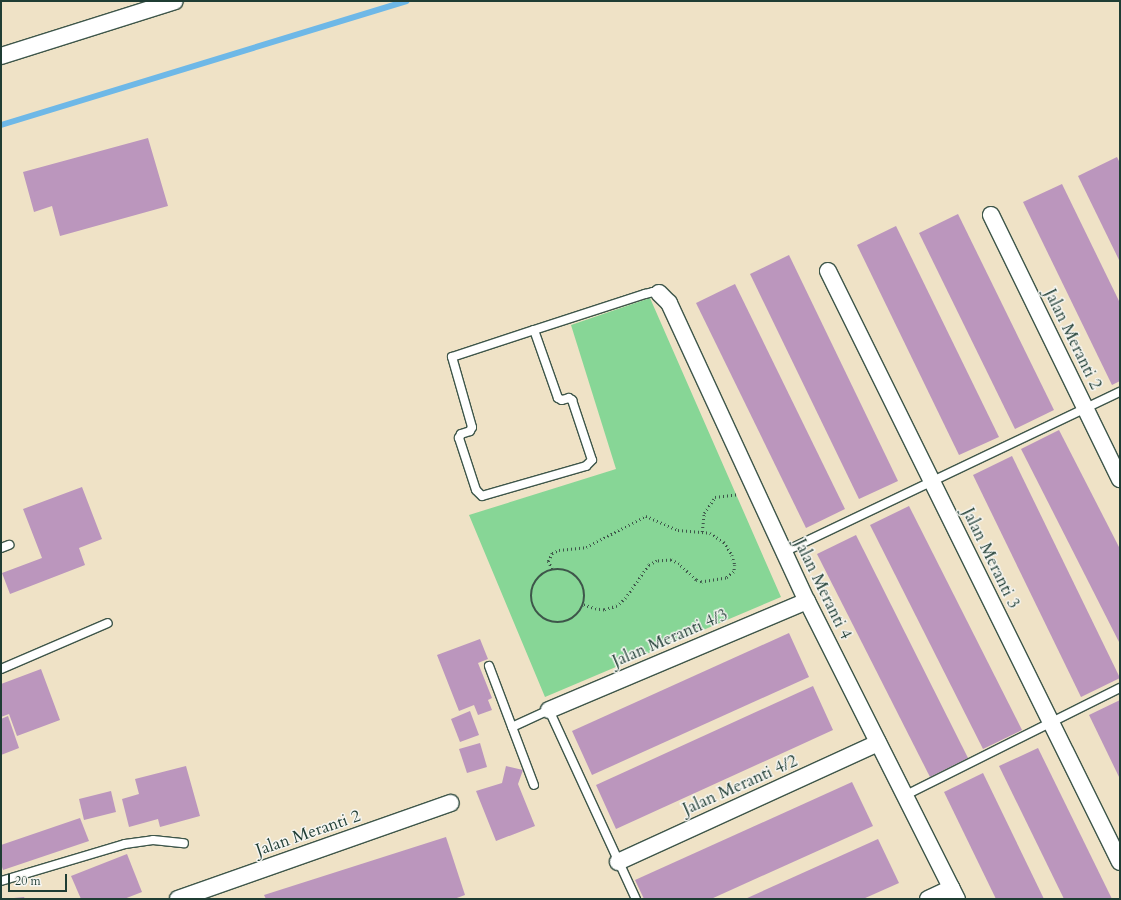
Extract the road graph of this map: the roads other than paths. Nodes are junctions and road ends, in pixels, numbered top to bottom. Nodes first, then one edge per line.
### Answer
1 (175, 1) edge
2 (1, 56) edge
3 (991, 215) dead end
4 (828, 271) dead end
5 (659, 293) joint
6 (534, 330) junction
7 (1120, 392) edge
8 (1086, 408) junction
9 (1120, 479) edge
10 (932, 482) junction
11 (784, 552) junction
12 (807, 601) junction
13 (108, 623) dead end
14 (489, 666) dead end
15 (1, 669) edge
16 (1120, 688) edge
17 (549, 710) junction
18 (1051, 722) junction
19 (512, 727) junction
20 (878, 743) junction
21 (534, 785) dead end
22 (904, 796) junction
23 (451, 803) dead end
24 (184, 843) dead end
25 (618, 862) junction
26 (1120, 862) edge
27 (1, 881) edge
28 (955, 894) edge
29 (178, 899) edge
30 (636, 899) edge
31 (928, 899) edge

1 - 2 street
3 - 8 street, Jalan Meranti 2
4 - 10 street, Jalan Meranti 3
5 - 6 lane
5 - 11 street, Jalan Meranti 4
6 - 6 lane
7 - 8 lane
8 - 9 street, Jalan Meranti 2
8 - 10 lane
10 - 11 lane
10 - 18 street, Jalan Meranti 3
11 - 12 street, Jalan Meranti 4
12 - 17 street, Jalan Meranti 4/3
12 - 20 street, Jalan Meranti 4
13 - 15 lane
14 - 19 lane
16 - 18 lane
17 - 19 lane
17 - 25 lane
18 - 22 lane
18 - 26 street, Jalan Meranti 3
19 - 21 lane
20 - 22 street, Jalan Meranti 4
20 - 25 street, Jalan Meranti 4/2
22 - 28 street, Jalan Meranti 4
23 - 29 street, Jalan Meranti 2
24 - 27 lane
25 - 30 lane
28 - 31 street

